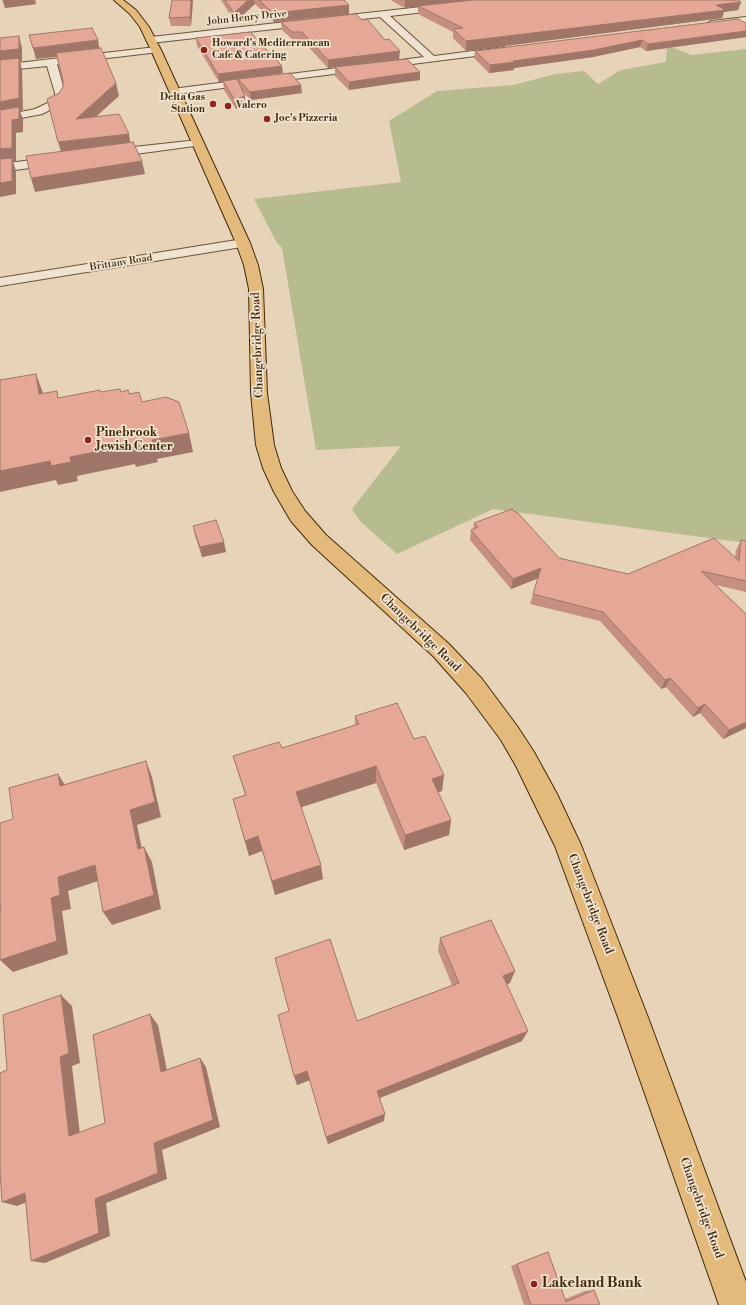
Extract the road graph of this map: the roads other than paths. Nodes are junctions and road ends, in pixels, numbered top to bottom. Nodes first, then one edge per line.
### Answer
1 (118, 0) edge
2 (458, 6) edge
3 (382, 14) junction
4 (746, 20) edge
5 (701, 26) edge
6 (151, 40) junction
7 (518, 48) edge
8 (156, 50) junction
9 (432, 59) junction
10 (51, 62) junction
11 (0, 68) edge
12 (176, 91) junction
13 (0, 119) edge
14 (198, 143) junction
15 (95, 156) edge
16 (71, 159) edge
17 (0, 168) edge
18 (243, 243) junction
19 (0, 282) edge
20 (737, 1305) edge

1 - 6 main road, Changebridge Road
2 - 3 street, John Henry Drive
3 - 6 street, John Henry Drive
3 - 9 street
4 - 5 street
6 - 8 main road, Changebridge Road
7 - 9 street
8 - 10 street
8 - 12 main road, Changebridge Road
9 - 12 street
10 - 11 street
10 - 13 street
12 - 14 main road, Changebridge Road
14 - 15 street
14 - 18 main road, Changebridge Road
16 - 17 street
18 - 19 street, Brittany Road
18 - 20 main road, Changebridge Road

